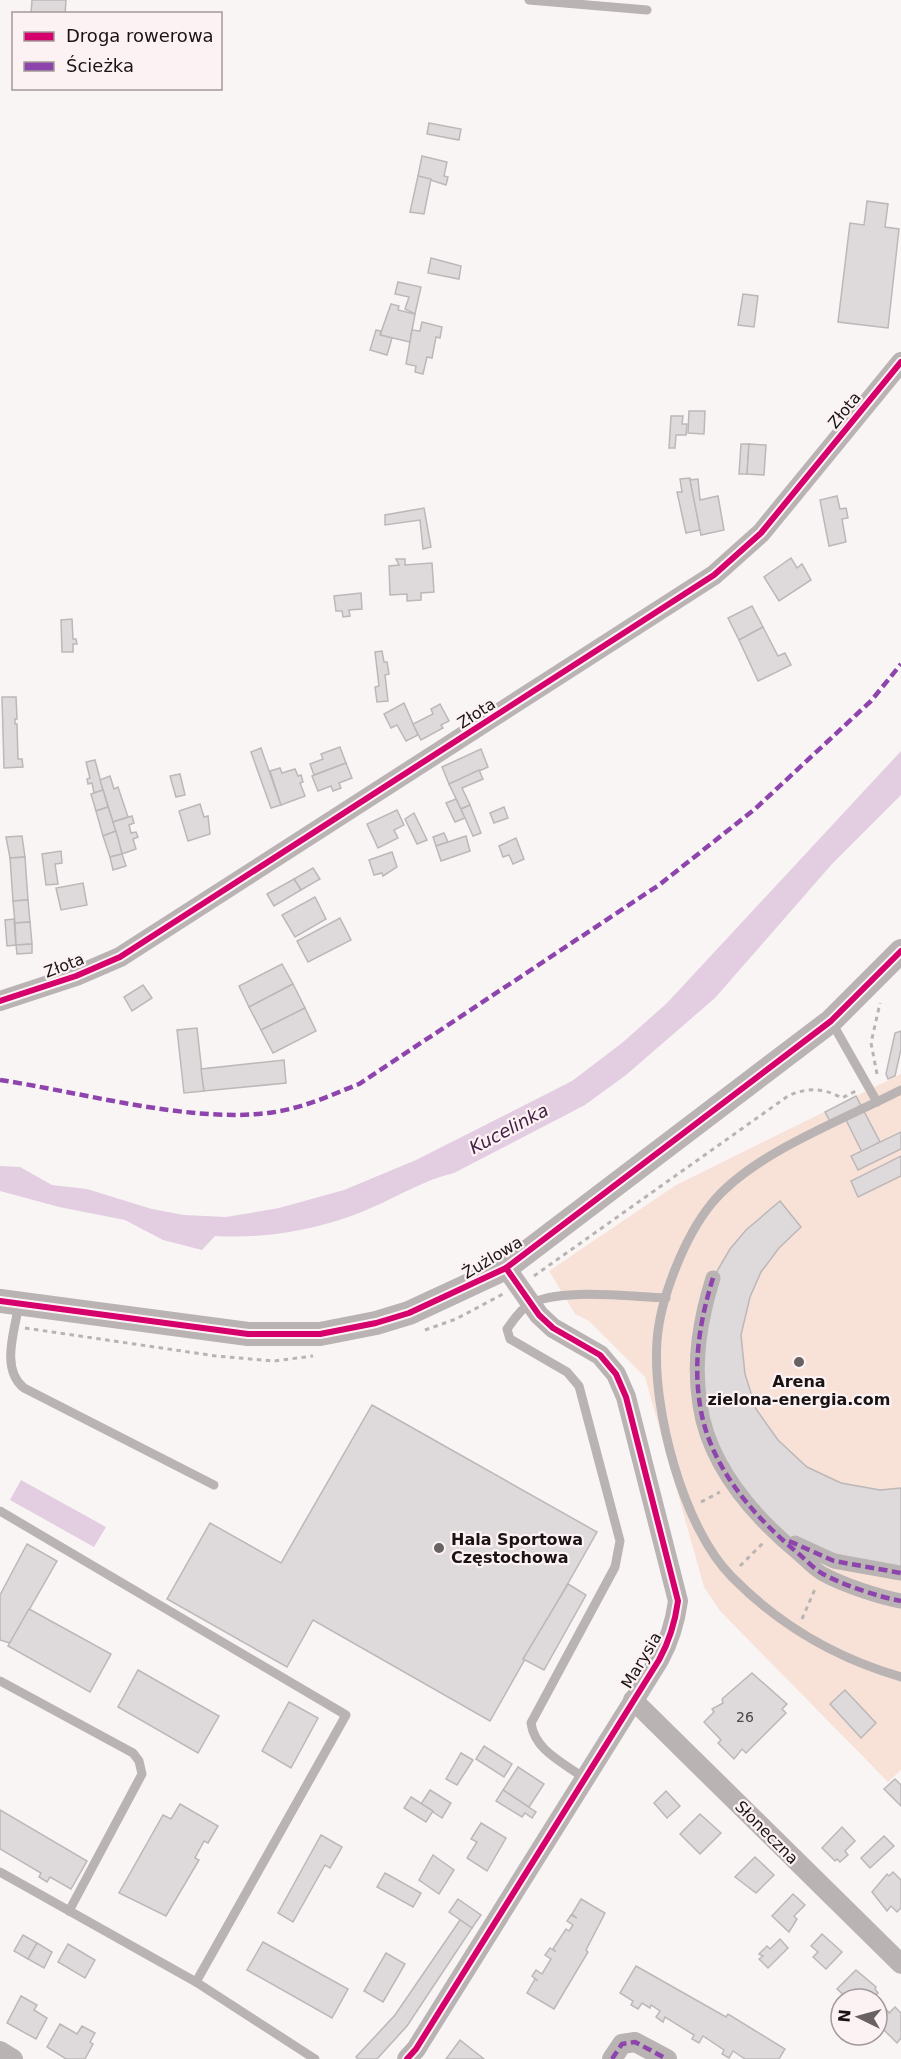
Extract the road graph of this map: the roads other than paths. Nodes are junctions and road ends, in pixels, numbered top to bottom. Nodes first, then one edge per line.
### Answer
1 (529, 0) edge
2 (647, 10) dead end
3 (901, 362) edge
4 (901, 951) edge
5 (0, 1001) edge
6 (831, 1021) junction
7 (901, 1090) edge
8 (877, 1102) junction
9 (506, 1268) junction
10 (713, 1278) dead end
11 (666, 1298) junction
12 (9, 1302) edge
13 (531, 1304) junction
14 (214, 1485) dead end
15 (0, 1511) edge
16 (773, 1533) junction
17 (901, 1573) edge
18 (901, 1601) edge
19 (901, 1677) edge
20 (0, 1681) edge
21 (633, 1700) junction
22 (584, 1778) junction
23 (0, 1872) edge
24 (69, 1911) junction
25 (901, 1964) edge
26 (196, 1982) junction
27 (0, 2051) edge
28 (13, 2059) edge
29 (315, 2059) edge
30 (407, 2059) edge
31 (612, 2059) edge
32 (667, 2059) edge

1 - 2 lane
3 - 5 street, Złota
4 - 6 street, Żużlowa
6 - 8 lane
6 - 9 street, Żużlowa
7 - 8 lane
8 - 11 lane
9 - 12 street, Żużlowa
9 - 13 street, Marysia
10 - 16 street
11 - 13 lane
11 - 19 lane
12 - 14 lane
13 - 21 street, Marysia
13 - 22 lane
15 - 26 lane
16 - 17 street
16 - 18 street
20 - 24 lane
21 - 22 street, Marysia
21 - 25 street, Słoneczna
22 - 30 street, Marysia
23 - 24 lane
24 - 26 lane
26 - 29 lane
27 - 28 street
31 - 32 street

